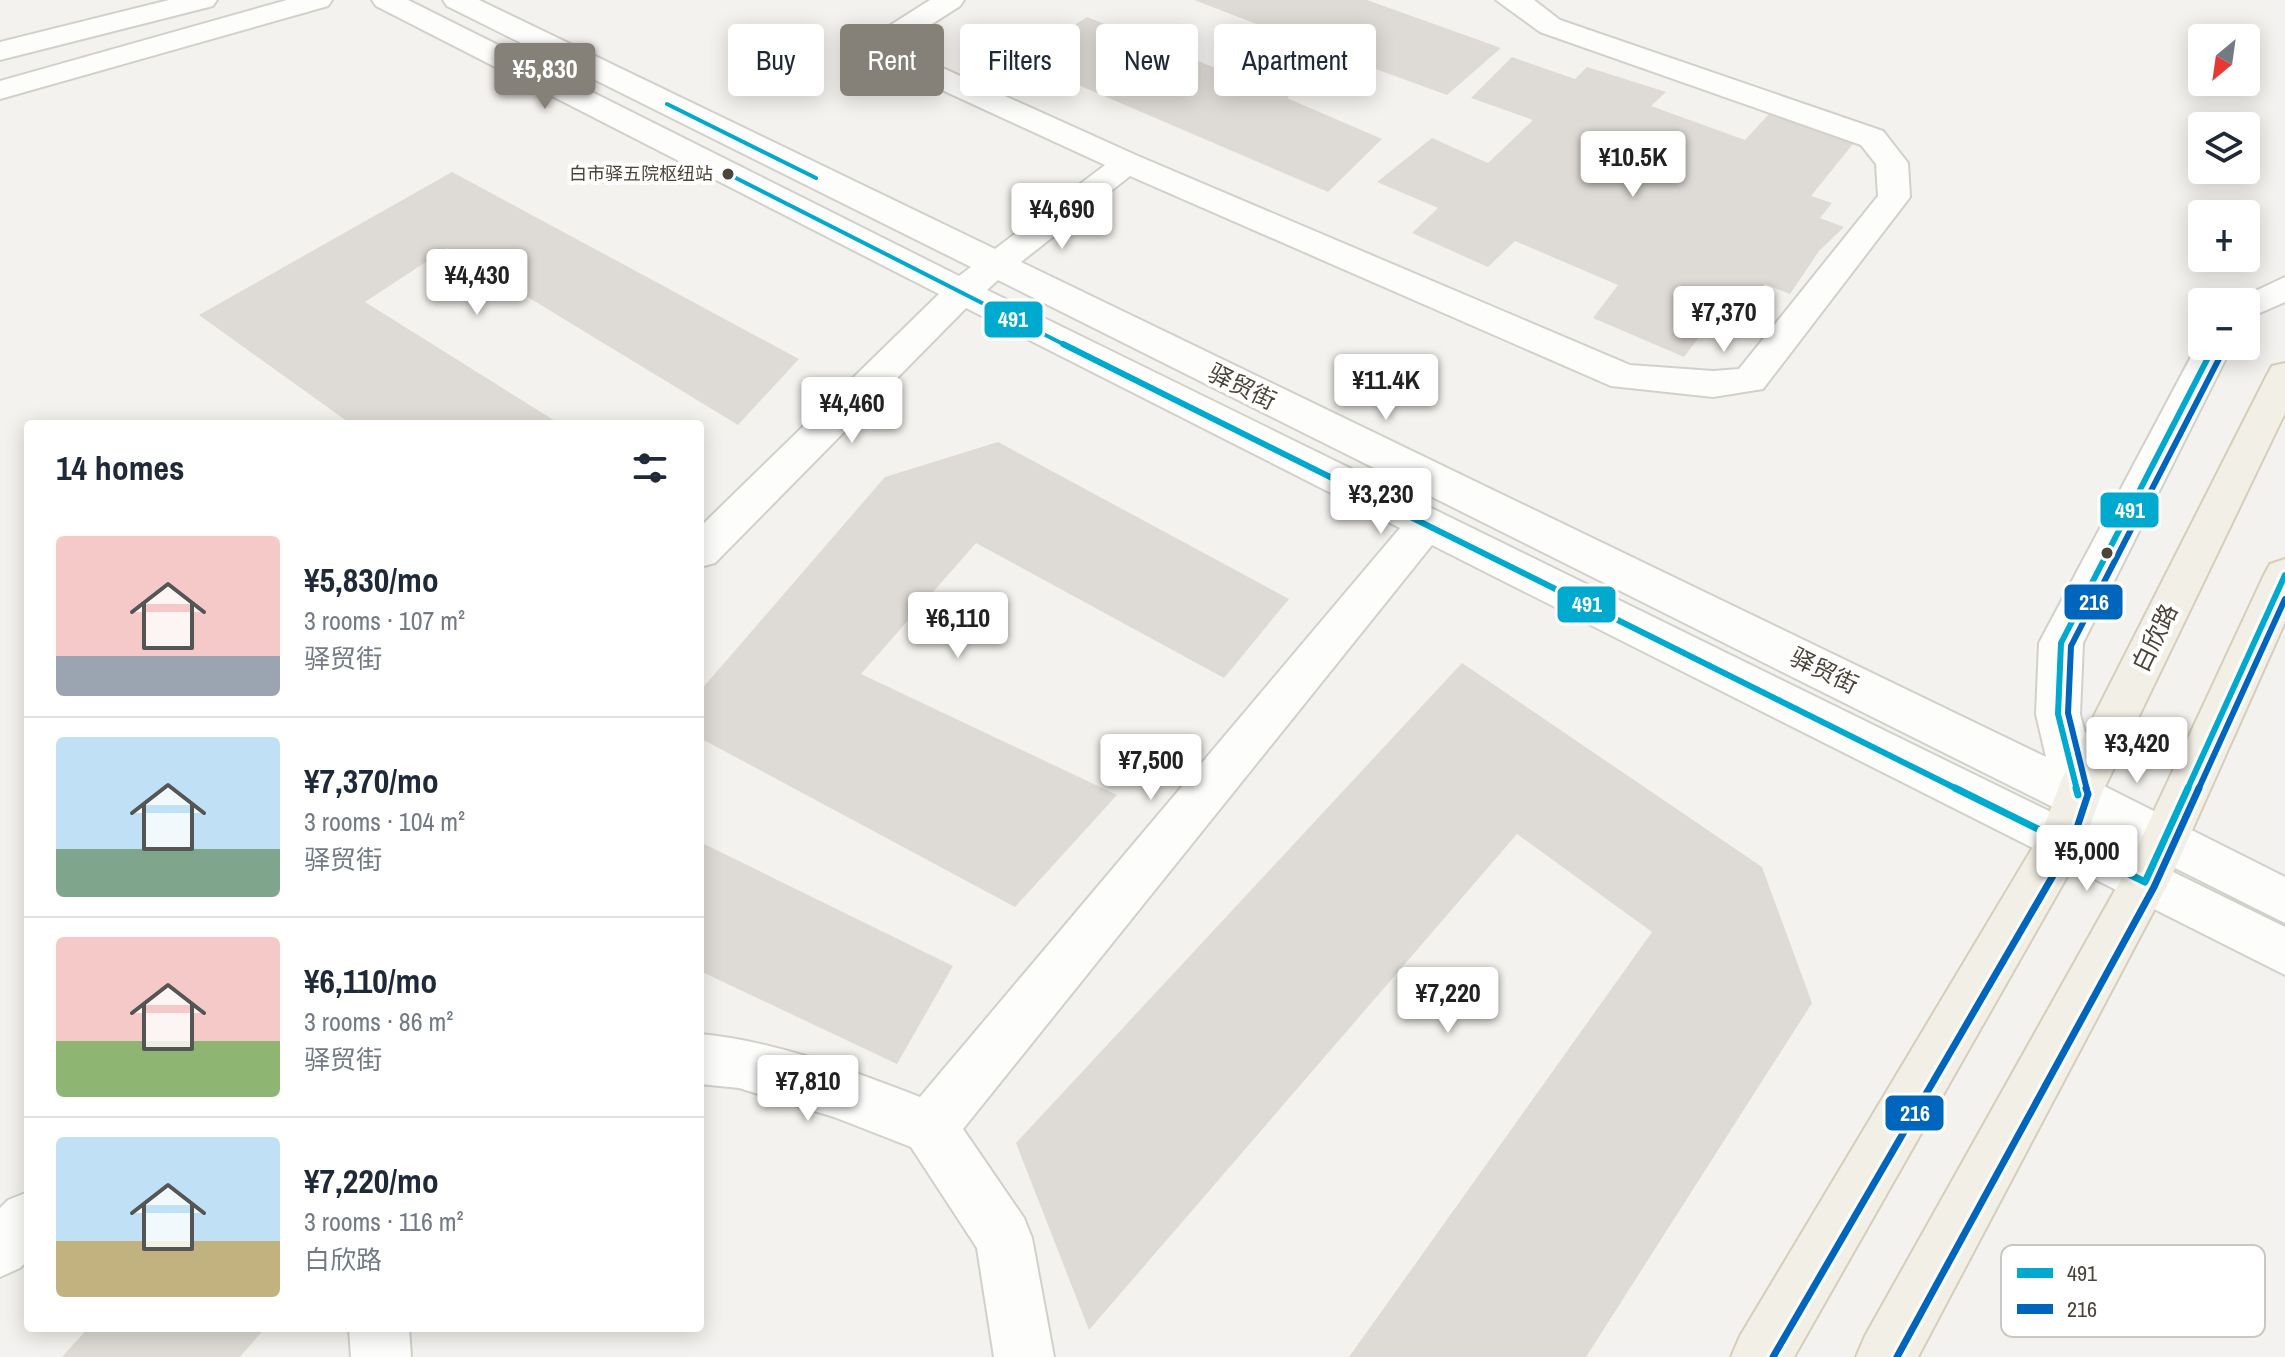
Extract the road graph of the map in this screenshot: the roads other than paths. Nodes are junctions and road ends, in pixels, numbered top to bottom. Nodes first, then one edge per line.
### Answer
1 (203, 0) edge
2 (318, 0) edge
3 (386, 0) edge
4 (457, 0) edge
5 (950, 0) edge
6 (1510, 0) edge
7 (0, 51) edge
8 (0, 90) edge
9 (1127, 163) junction
10 (995, 266) junction
11 (2285, 288) edge
12 (960, 293) junction
13 (2260, 301) edge
14 (2207, 360) edge
15 (2285, 375) edge
16 (1427, 523) junction
17 (704, 548) edge
18 (2285, 575) edge
19 (2070, 817) junction
20 (2155, 860) junction
21 (2285, 901) edge
22 (2285, 952) edge
23 (704, 1059) edge
24 (930, 1127) junction
25 (24, 1224) edge
26 (0, 1248) edge
27 (379, 1332) edge
28 (381, 1357) edge
29 (1024, 1357) edge
30 (1761, 1357) edge
31 (1886, 1357) edge

1 - 7 street
2 - 8 street
3 - 12 street, 驿贸街
4 - 10 street, 驿贸街
5 - 9 street
6 - 9 street
9 - 10 street
10 - 12 street
10 - 19 street, 驿贸街
11 - 13 street
12 - 16 street, 驿贸街
12 - 17 street
14 - 19 street
15 - 19 main road, 白欣路
16 - 19 street, 驿贸街
16 - 24 street
18 - 20 main road
19 - 20 street, 驿贸街
19 - 30 main road, 白欣路
20 - 21 street, 驿贸街
20 - 22 street, 驿贸街
20 - 31 main road
23 - 24 street
24 - 29 street
25 - 26 street
27 - 28 street

